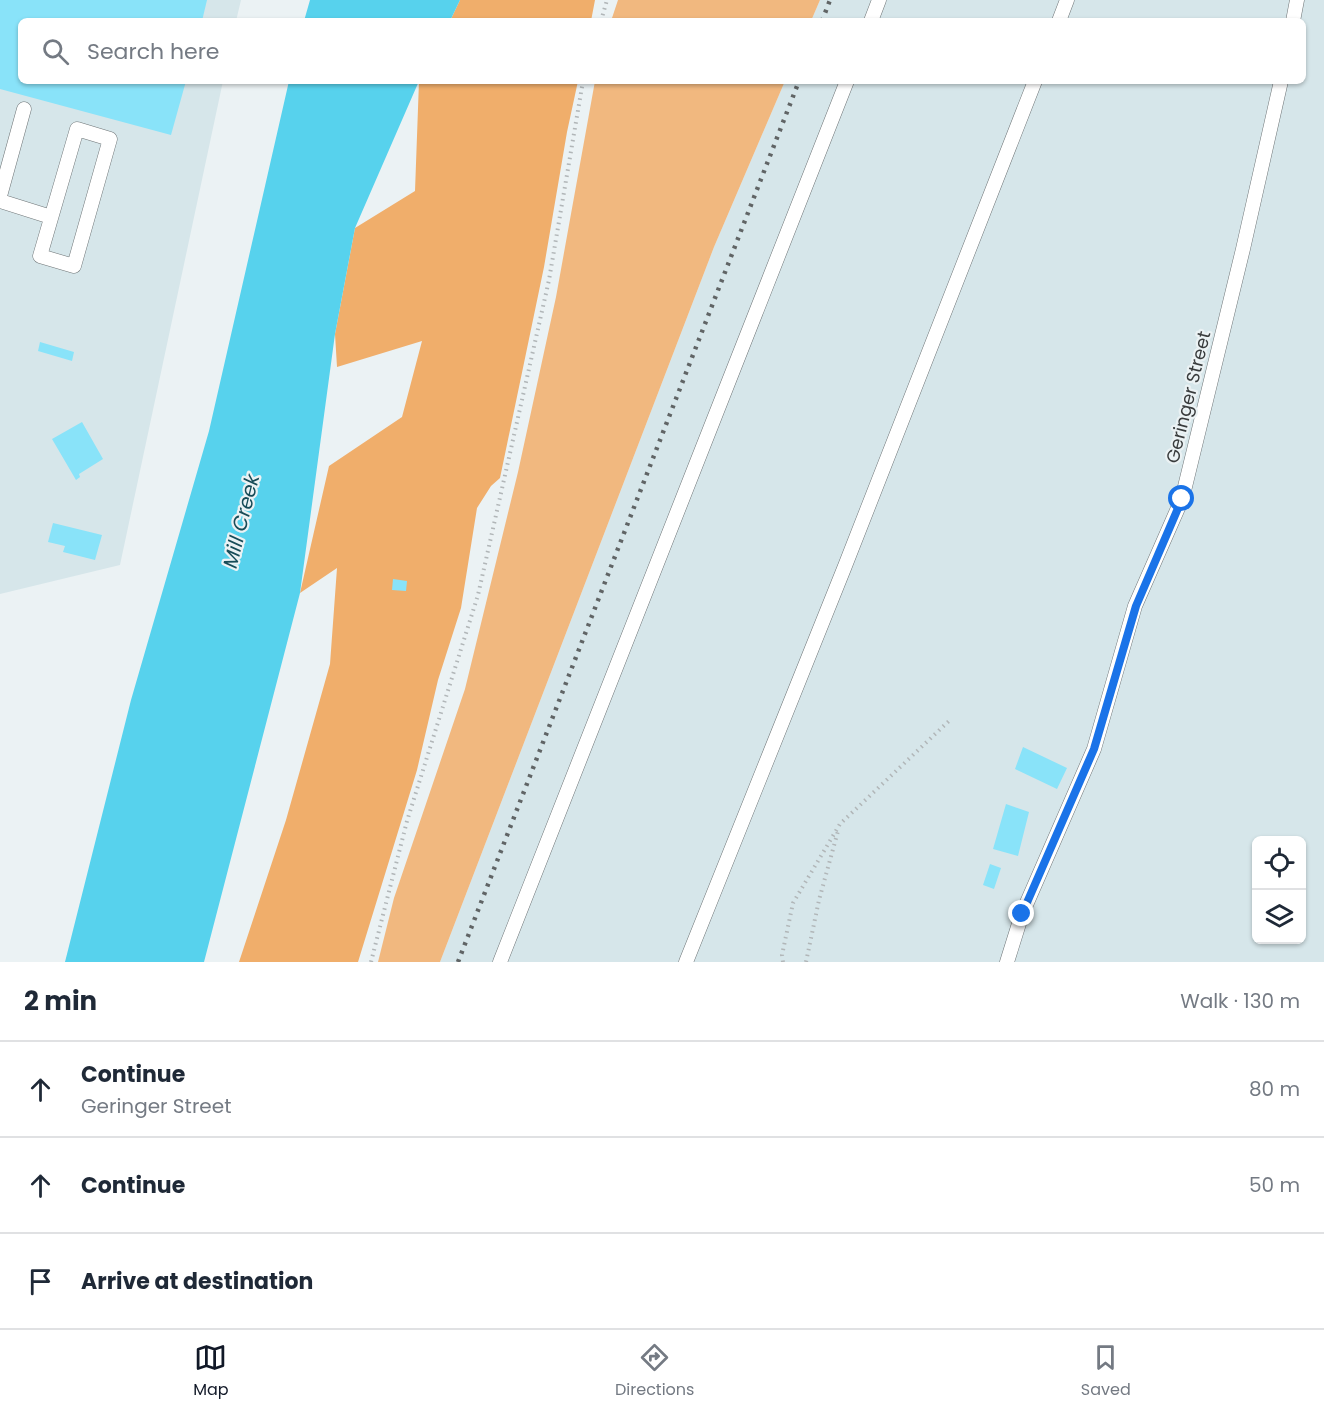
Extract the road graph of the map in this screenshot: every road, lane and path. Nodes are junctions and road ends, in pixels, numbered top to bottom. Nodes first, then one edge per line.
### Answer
1 (608, 0) edge
2 (879, 0) edge
3 (1067, 0) edge
4 (1297, 0) edge
5 (602, 18) edge
6 (872, 18) edge
7 (1060, 18) edge
8 (1294, 18) edge
9 (582, 84) edge
10 (846, 84) edge
11 (1034, 84) edge
12 (1280, 84) edge
13 (24, 109) dead end
14 (0, 196) edge
15 (0, 201) edge
16 (51, 217) junction
17 (950, 720) dead end
18 (840, 825) junction
19 (371, 962) edge
20 (500, 962) edge
21 (686, 962) edge
22 (783, 962) edge
23 (806, 962) edge
24 (1007, 962) edge

1 - 5 path
2 - 6 lane
3 - 7 lane
4 - 8 lane
9 - 19 path
10 - 20 lane
11 - 21 lane
12 - 24 lane, Geringer Street
13 - 14 lane
15 - 16 lane
16 - 16 lane
17 - 18 path
18 - 22 path
18 - 23 path

